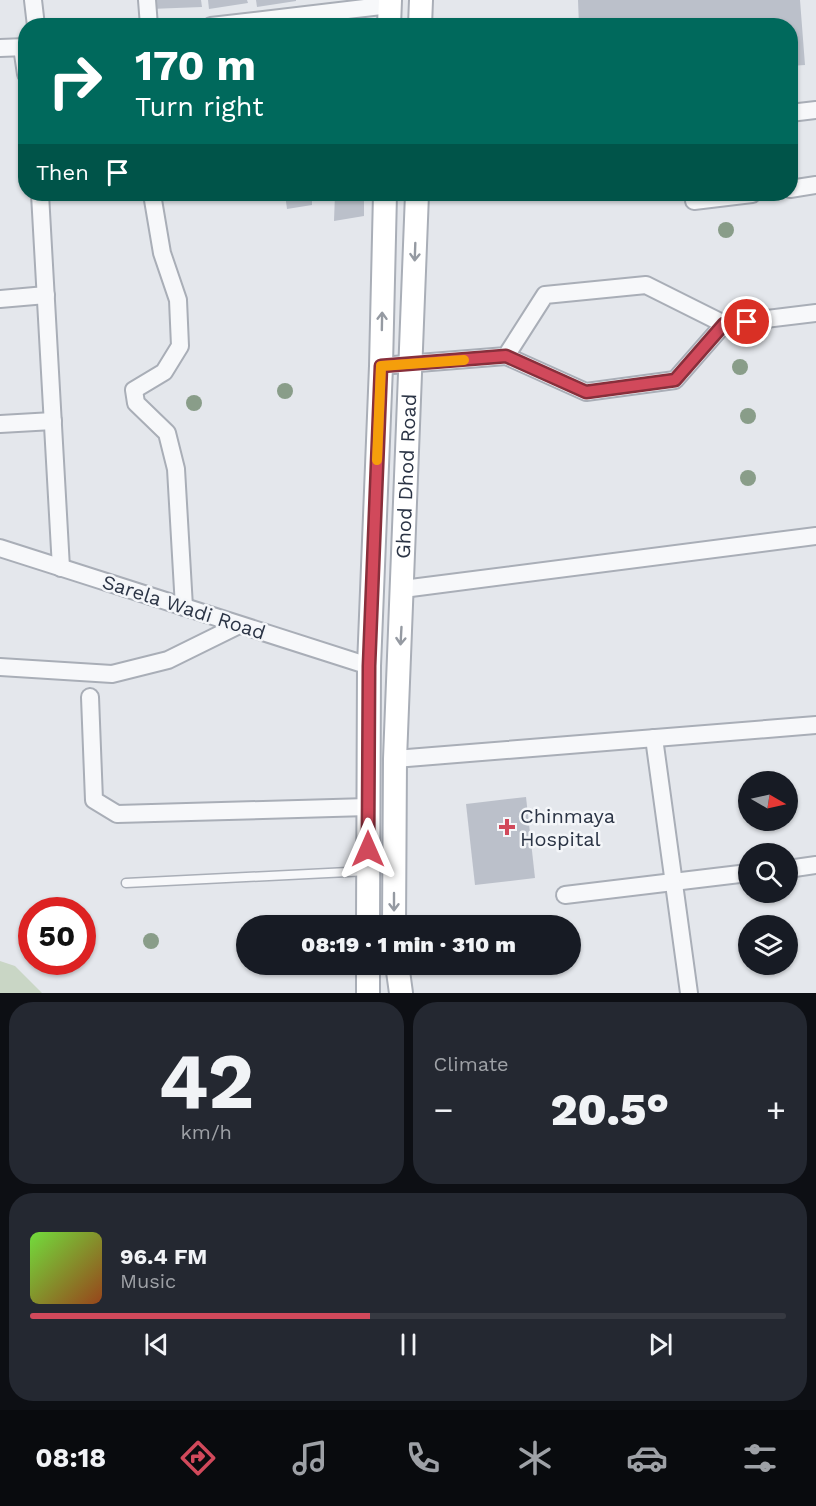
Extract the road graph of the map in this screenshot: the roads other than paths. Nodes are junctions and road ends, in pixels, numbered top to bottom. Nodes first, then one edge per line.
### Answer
1 (33, 0) edge
2 (147, 0) edge
3 (421, 0) edge
4 (390, 10) edge
5 (35, 18) edge
6 (148, 18) edge
7 (300, 18) edge
8 (420, 18) edge
9 (18, 47) edge
10 (0, 48) edge
11 (816, 110) edge
12 (798, 112) edge
13 (816, 185) edge
14 (798, 188) edge
15 (40, 201) edge
16 (153, 201) edge
17 (385, 201) edge
18 (417, 201) edge
19 (46, 294) junction
20 (0, 299) edge
21 (816, 313) edge
22 (724, 324) junction
23 (506, 356) junction
24 (411, 365) junction
25 (381, 366) junction
26 (53, 422) junction
27 (0, 424) edge
28 (816, 536) edge
29 (0, 548) edge
30 (61, 568) junction
31 (403, 590) junction
32 (183, 607) junction
33 (239, 625) junction
34 (369, 666) junction
35 (0, 668) edge
36 (90, 697) dead end
37 (816, 725) edge
38 (654, 738) junction
39 (395, 759) junction
40 (368, 807) junction
41 (816, 865) edge
42 (798, 868) edge
43 (368, 870) junction
44 (738, 874) edge
45 (674, 882) junction
46 (126, 883) dead end
47 (565, 895) dead end
48 (368, 915) edge
49 (394, 915) edge
50 (368, 975) edge
51 (399, 975) edge
52 (368, 993) edge
53 (401, 993) edge
54 (689, 993) edge

1 - 5 street
2 - 6 street
3 - 8 main road
4 - 7 street
9 - 10 street
11 - 12 street
13 - 14 street
15 - 19 street
16 - 32 street
25 -> 17 main road
18 -> 24 main road, Ghod Dhod Road
19 - 20 street
19 - 26 street
21 - 22 street
22 - 23 street
22 - 23 street
23 - 24 street
24 - 25 street
24 - 31 main road, Ghod Dhod Road
25 - 34 main road
26 - 27 street
26 - 30 street
28 - 31 street
29 - 30 street, Sarela Wadi Road
30 - 32 street, Sarela Wadi Road
31 -> 39 main road, Ghod Dhod Road
32 - 33 street, Sarela Wadi Road
33 - 34 street, Sarela Wadi Road
33 - 35 street
34 - 40 main road
36 - 40 street
37 - 38 street
38 - 39 street
38 - 45 street
39 -> 49 main road, Ghod Dhod Road
40 - 43 main road
41 - 42 street
43 - 46 lane
43 - 48 main road
44 - 45 street
45 - 47 street
45 - 54 street
50 - 52 main road
51 - 53 main road

